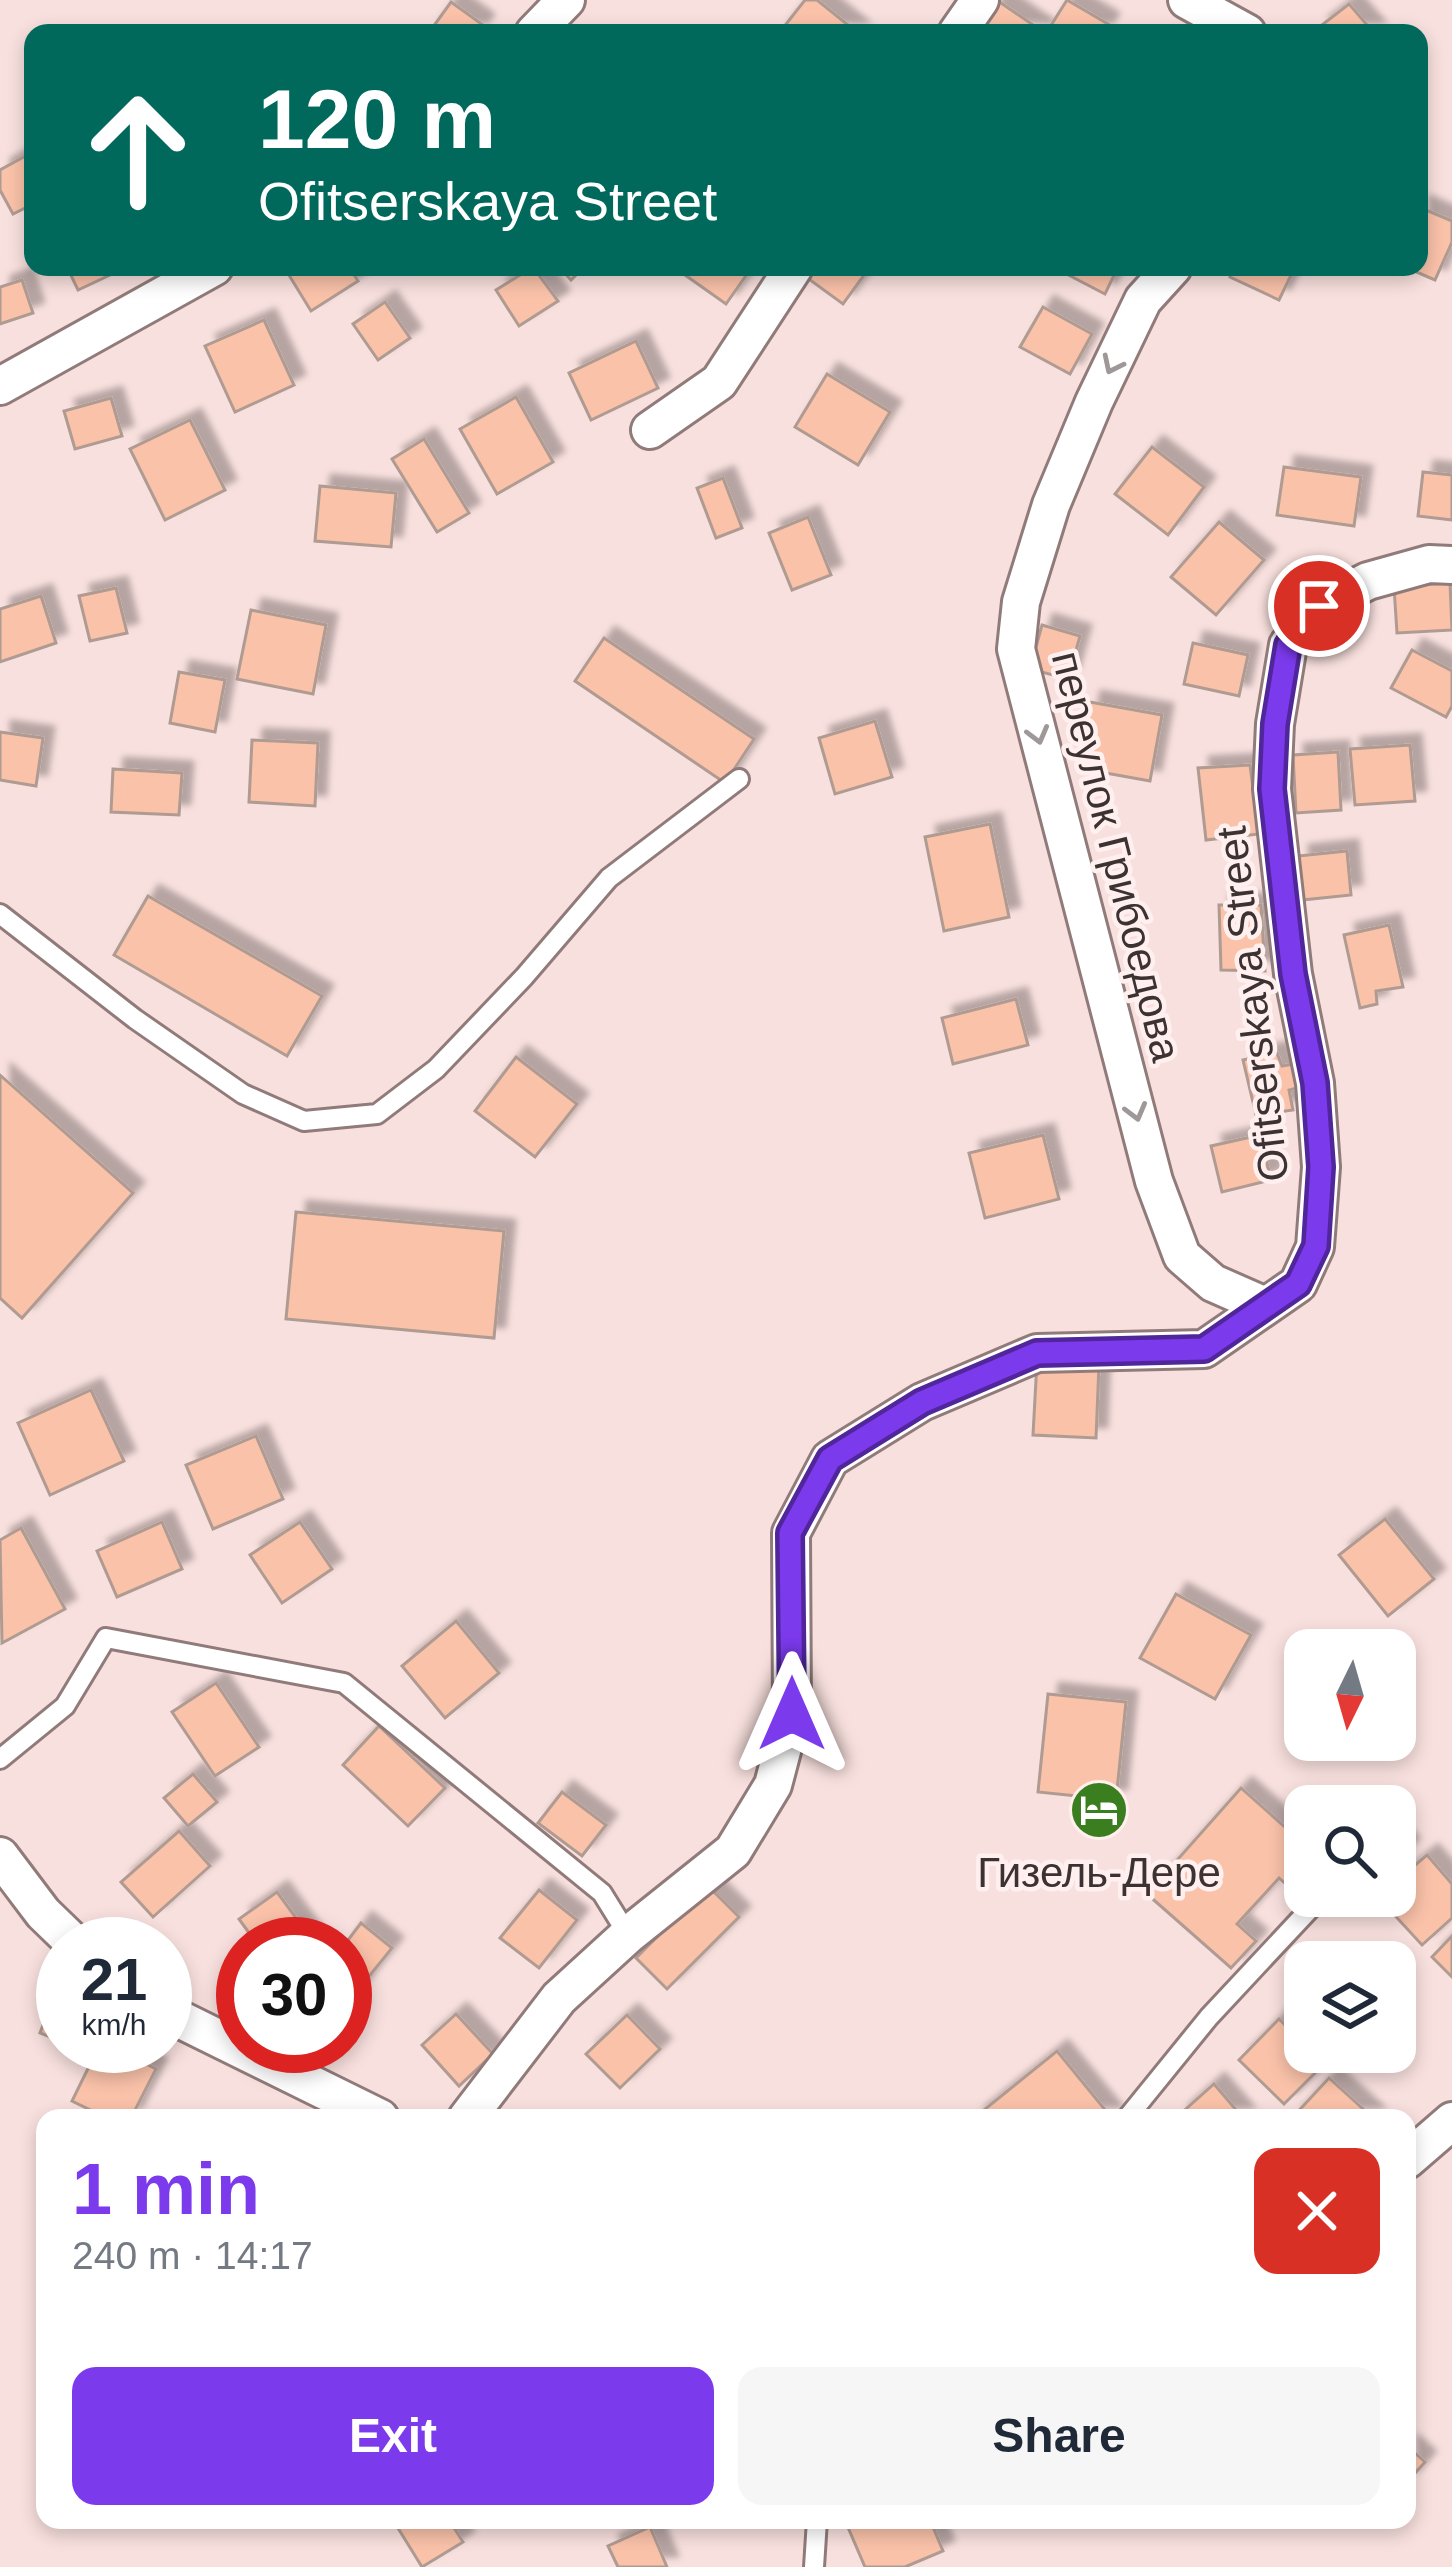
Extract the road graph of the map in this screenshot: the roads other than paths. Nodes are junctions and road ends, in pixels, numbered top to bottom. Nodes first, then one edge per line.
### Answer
1 (566, 0) edge
2 (1187, 0) edge
3 (543, 24) edge
4 (1230, 24) edge
5 (198, 276) edge
6 (788, 276) edge
7 (1165, 276) edge
8 (0, 386) edge
9 (650, 430) dead end
10 (1452, 565) edge
11 (739, 779) dead end
12 (0, 914) edge
13 (1263, 1305) junction
14 (0, 1759) edge
15 (0, 1856) edge
16 (47, 1917) edge
17 (1302, 1917) edge
18 (628, 1935) junction
19 (192, 2025) edge
20 (362, 2109) edge
21 (474, 2109) edge
22 (1134, 2109) edge
23 (1452, 2121) edge
24 (1416, 2152) edge
25 (817, 2529) edge
26 (814, 2567) edge

1 - 3 street
2 - 4 street
5 - 8 street
6 - 9 street
7 -> 13 street, переулок Грибоедова
10 - 13 street, Ofitserskaya Street
11 - 12 lane
13 - 18 street, Ofitserskaya Street
14 - 18 lane
15 - 16 street
17 - 22 lane
18 - 21 street, Ofitserskaya Street
19 - 20 street
23 - 24 street
25 - 26 lane

